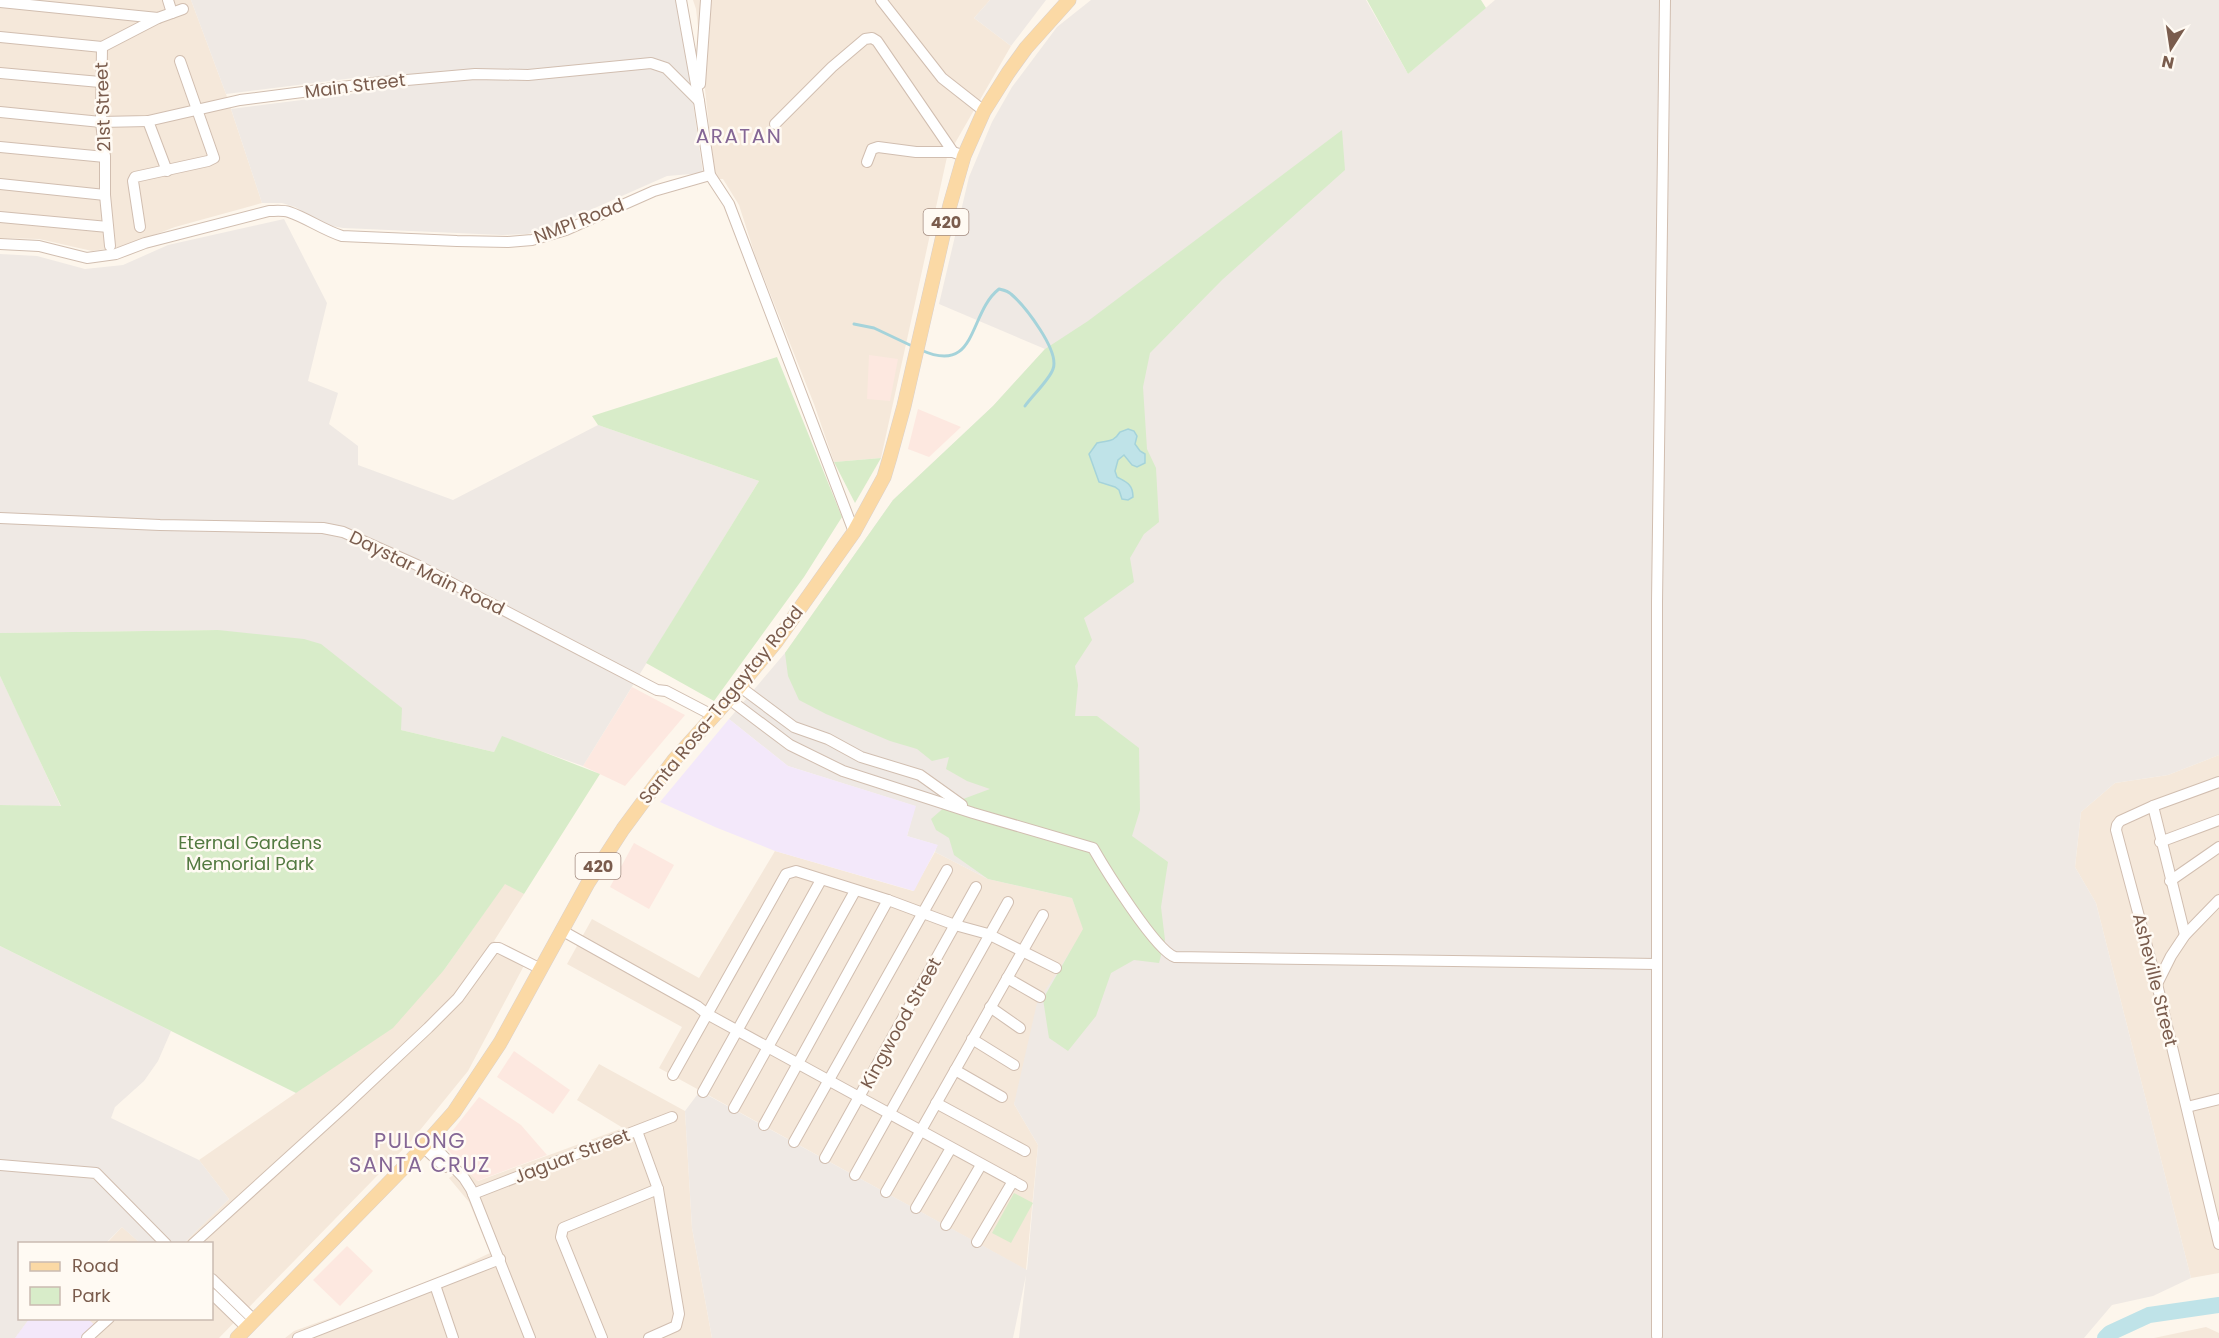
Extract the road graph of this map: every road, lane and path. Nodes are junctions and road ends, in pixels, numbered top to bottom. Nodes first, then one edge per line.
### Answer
1 (168, 0) edge
2 (681, 0) edge
3 (706, 0) edge
4 (881, 0) edge
5 (1069, 0) edge
6 (1665, 0) edge
7 (0, 2) edge
8 (158, 18) junction
9 (0, 37) edge
10 (102, 47) junction
11 (180, 61) dead end
12 (0, 73) edge
13 (100, 82) junction
14 (699, 101) junction
15 (196, 109) junction
16 (984, 111) junction
17 (0, 112) edge
18 (148, 121) junction
19 (101, 122) junction
20 (775, 124) dead end
21 (0, 147) edge
22 (958, 154) junction
23 (105, 157) junction
24 (867, 162) dead end
25 (167, 171) junction
26 (710, 175) junction
27 (0, 184) edge
28 (105, 195) junction
29 (0, 217) edge
30 (108, 227) junction
31 (140, 227) dead end
32 (0, 244) edge
33 (110, 246) dead end
34 (0, 518) edge
35 (854, 532) junction
36 (739, 686) junction
37 (729, 699) junction
38 (712, 718) junction
39 (2219, 782) edge
40 (2153, 806) junction
41 (972, 813) junction
42 (2219, 820) edge
43 (2160, 842) junction
44 (2219, 847) edge
45 (947, 870) dead end
46 (821, 880) junction
47 (2170, 881) junction
48 (976, 888) dead end
49 (855, 891) junction
50 (888, 900) junction
51 (2219, 900) edge
52 (1008, 902) dead end
53 (922, 912) junction
54 (1043, 915) dead end
55 (955, 925) junction
56 (561, 930) junction
57 (988, 934) junction
58 (2185, 935) junction
59 (1021, 950) junction
60 (1657, 964) junction
61 (1056, 968) dead end
62 (541, 969) junction
63 (1007, 978) junction
64 (2157, 984) junction
65 (1040, 996) dead end
66 (990, 1007) junction
67 (707, 1014) junction
68 (1020, 1028) dead end
69 (738, 1031) junction
70 (972, 1039) junction
71 (768, 1047) junction
72 (798, 1064) junction
73 (1014, 1065) dead end
74 (955, 1070) junction
75 (673, 1075) dead end
76 (829, 1081) junction
77 (703, 1092) dead end
78 (859, 1097) junction
79 (1002, 1097) dead end
80 (2219, 1099) edge
81 (936, 1103) junction
82 (2187, 1107) junction
83 (734, 1108) dead end
84 (890, 1114) junction
85 (672, 1117) dead end
86 (764, 1125) dead end
87 (637, 1131) junction
88 (920, 1131) junction
89 (795, 1142) dead end
90 (425, 1144) junction
91 (951, 1148) junction
92 (1025, 1151) dead end
93 (825, 1158) dead end
94 (0, 1165) edge
95 (981, 1165) junction
96 (855, 1175) dead end
97 (658, 1189) junction
98 (470, 1190) junction
99 (886, 1192) dead end
100 (916, 1208) dead end
101 (946, 1225) dead end
102 (164, 1242) edge
103 (195, 1242) edge
104 (977, 1242) dead end
105 (2219, 1244) edge
106 (500, 1259) junction
107 (213, 1281) edge
108 (435, 1285) junction
109 (213, 1295) edge
110 (107, 1320) edge
111 (246, 1329) edge
112 (1657, 1336) dead end
113 (87, 1338) edge
114 (298, 1338) edge
115 (453, 1338) edge
116 (530, 1338) edge
117 (602, 1338) edge
118 (649, 1338) edge

1 - 8 street, 21st Street
2 - 14 street
3 - 14 street
4 - 16 street
5 - 16 main road, Santa Rosa-Tagaytay Road / 420
6 - 60 street
7 - 8 street
8 - 10 street, 21st Street
9 - 10 street
10 - 13 street, 21st Street
11 - 15 street
12 - 13 street
13 - 19 street, 21st Street
14 - 15 street, Main Street
14 - 26 street
15 - 18 street, Main Street
15 - 25 street
16 - 22 main road, Santa Rosa-Tagaytay Road / 420
17 - 19 street, Main Street
18 - 19 street, Main Street
18 - 25 street
19 - 23 street, 21st Street
20 - 22 street
21 - 23 street
22 - 24 street
22 - 35 main road, Santa Rosa-Tagaytay Road / 420
23 - 28 street, 21st Street
25 - 31 street
26 - 32 street, NMPI Road
26 - 35 street
27 - 28 street
28 - 30 street, 21st Street
29 - 30 street
30 - 33 street, 21st Street
34 - 38 street, Daystar Main Road
35 - 36 main road, Santa Rosa-Tagaytay Road / 420
36 - 37 main road, Santa Rosa-Tagaytay Road / 420
36 - 41 street
37 - 38 main road, Santa Rosa-Tagaytay Road / 420
37 - 41 street
38 - 56 main road, Santa Rosa-Tagaytay Road / 420
39 - 40 street, Asheville Street
40 - 43 street
40 - 64 street, Asheville Street
41 - 60 street
42 - 43 street
43 - 47 street
44 - 47 street
45 - 53 street
46 - 49 street
46 - 67 street
46 - 69 street
47 - 58 street
48 - 55 street, Kingwood Street
49 - 50 street
49 - 71 street
50 - 53 street
50 - 72 street
51 - 58 street
52 - 57 street
53 - 55 street
53 - 76 street
54 - 59 street
55 - 57 street
55 - 78 street, Kingwood Street
56 - 62 main road, Santa Rosa-Tagaytay Road / 420
56 - 67 street
57 - 59 street
57 - 84 street
58 - 64 street
59 - 61 street
59 - 63 street
60 - 112 street
62 - 90 main road, Santa Rosa-Tagaytay Road / 420
62 - 103 street
63 - 65 street
63 - 66 street
64 - 82 street, Asheville Street
66 - 68 street
66 - 70 street
67 - 69 street
67 - 75 street
69 - 71 street
69 - 77 street
70 - 73 street
70 - 74 street
71 - 72 street
71 - 83 street
72 - 76 street
72 - 86 street
74 - 79 street
74 - 81 street
76 - 78 street
76 - 89 street
78 - 84 street
78 - 93 street, Kingwood Street
80 - 82 street
81 - 88 street
81 - 92 street
82 - 105 street, Asheville Street
84 - 88 street
84 - 96 street
85 - 87 street, Jaguar Street
87 - 97 street
87 - 98 street, Jaguar Street
88 - 91 street
88 - 99 street
90 - 98 street
90 - 111 main road, Santa Rosa-Tagaytay Road / 420
91 - 95 street
91 - 100 street
94 - 102 street
95 - 101 street
95 - 104 street
97 - 117 street
97 - 118 street
98 - 106 street
106 - 108 street
106 - 116 street
107 - 111 street
108 - 114 street
108 - 115 street
109 - 111 street
110 - 113 street

